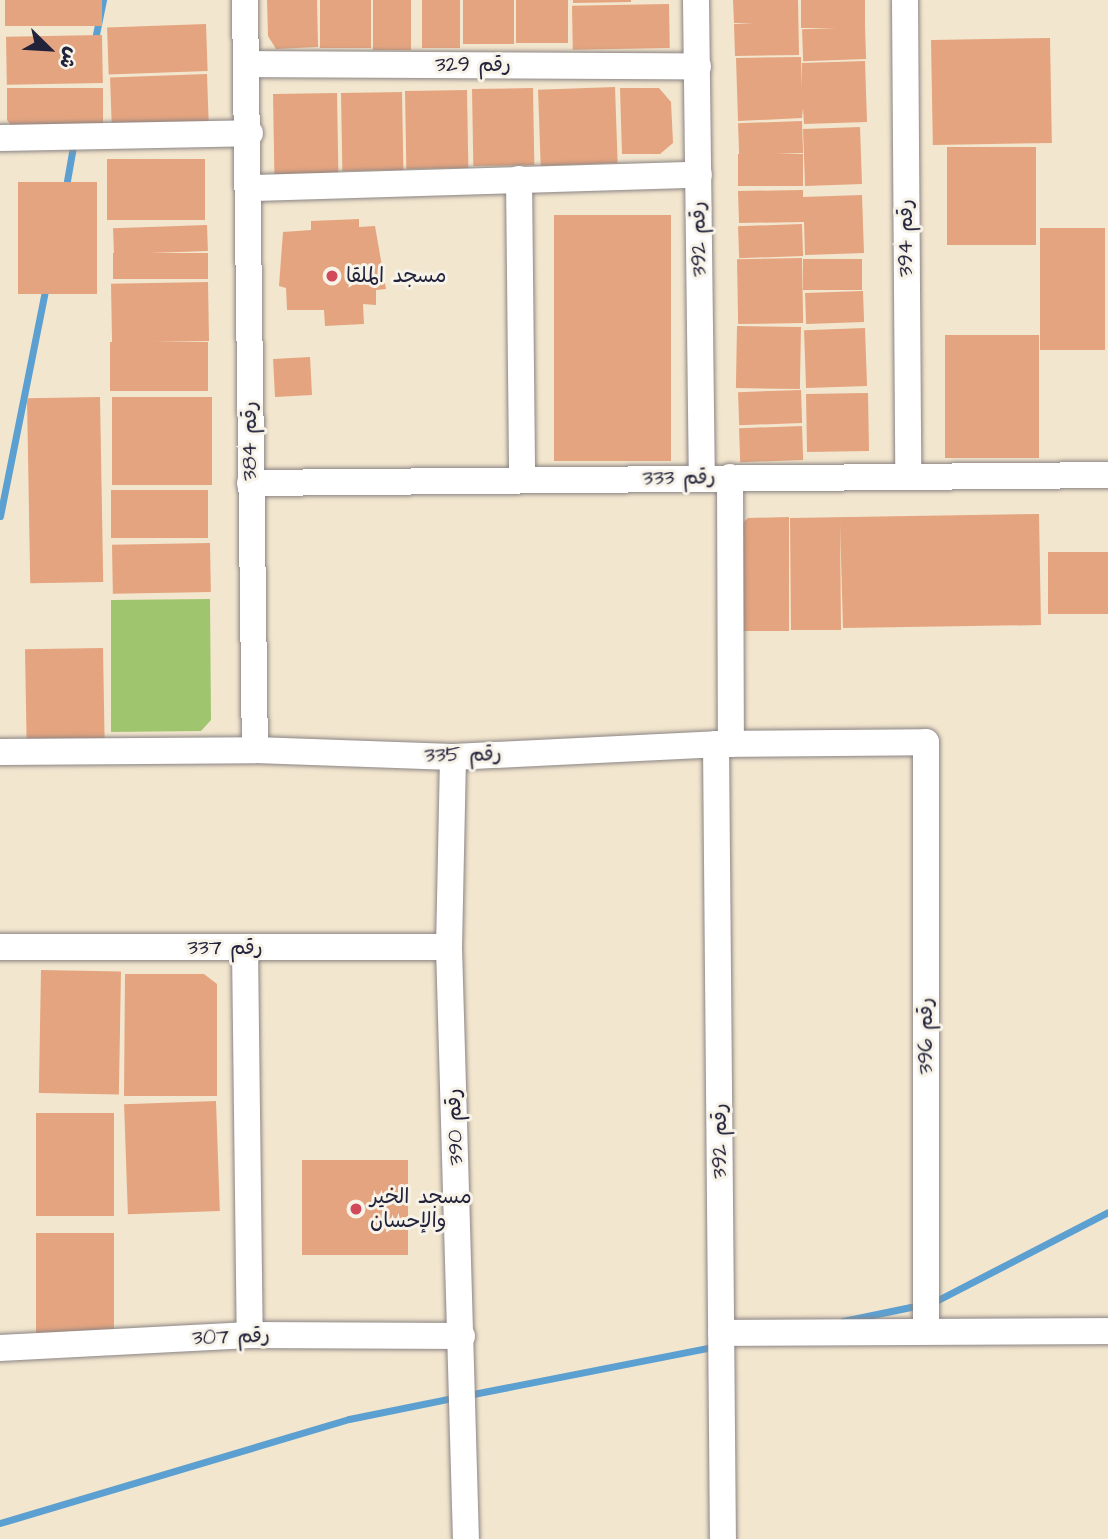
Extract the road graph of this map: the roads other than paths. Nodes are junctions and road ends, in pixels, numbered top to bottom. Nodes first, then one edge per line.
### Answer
1 (245, 0) edge
2 (696, 0) edge
3 (905, 0) edge
4 (247, 64) junction
5 (698, 66) junction
6 (250, 133) junction
7 (0, 138) edge
8 (699, 175) junction
9 (519, 179) junction
10 (251, 188) junction
11 (1108, 475) edge
12 (702, 477) junction
13 (730, 477) junction
14 (908, 477) junction
15 (522, 480) junction
16 (250, 483) junction
17 (926, 742) joint
18 (724, 744) junction
19 (255, 750) junction
20 (0, 752) edge
21 (453, 757) junction
22 (0, 947) edge
23 (449, 947) junction
24 (245, 948) junction
25 (926, 1330) junction
26 (1108, 1331) edge
27 (721, 1333) junction
28 (250, 1335) junction
29 (462, 1336) junction
30 (0, 1348) edge
31 (466, 1539) edge
32 (723, 1539) edge

1 - 4 street, رقم 384
2 - 5 street, رقم 392
3 - 14 street, رقم 394
4 - 5 street, رقم 329
4 - 6 street, رقم 384
5 - 8 street, رقم 392
6 - 7 street
6 - 10 street, رقم 384
8 - 9 street
8 - 12 street, رقم 392
9 - 10 street
9 - 15 street
10 - 16 street, رقم 384
11 - 14 street, رقم 333
12 - 13 street, رقم 333
12 - 15 street, رقم 333
13 - 14 street, رقم 333
13 - 18 street, رقم 392
15 - 16 street, رقم 333
16 - 19 street, رقم 384
17 - 18 street, رقم 335
17 - 25 street, رقم 396
18 - 21 street, رقم 335
18 - 27 street, رقم 392
19 - 20 street, رقم 335
19 - 21 street, رقم 335
21 - 23 street, رقم 390
22 - 24 street, رقم 337
23 - 24 street, رقم 337
23 - 29 street, رقم 390
24 - 28 street
25 - 26 street
25 - 27 street
27 - 32 street, رقم 392
28 - 29 street, رقم 307
28 - 30 street, رقم 307
29 - 31 street, رقم 390

